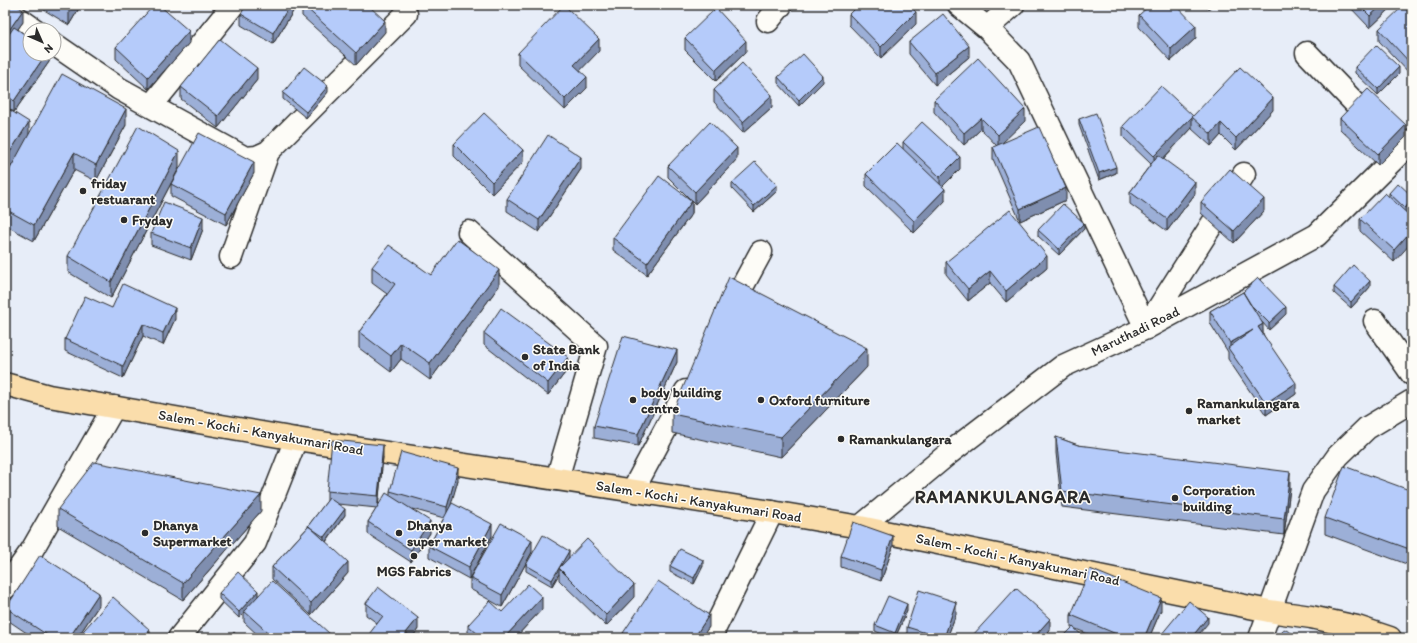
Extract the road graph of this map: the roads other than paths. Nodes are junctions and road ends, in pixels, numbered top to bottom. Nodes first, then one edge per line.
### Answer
1 (233, 5) edge
2 (959, 5) edge
3 (1013, 5) edge
4 (5, 10) edge
5 (406, 14) dead end
6 (22, 22) edge
7 (987, 28) junction
8 (62, 50) edge
9 (1307, 53) dead end
10 (151, 106) junction
11 (1407, 146) edge
12 (268, 152) junction
13 (1244, 174) dead end
14 (470, 232) dead end
15 (761, 252) dead end
16 (231, 257) dead end
17 (1375, 320) dead end
18 (1146, 328) junction
19 (719, 329) edge
20 (697, 371) edge
21 (1412, 374) edge
22 (5, 384) edge
23 (1412, 401) edge
24 (114, 407) junction
25 (296, 439) junction
26 (557, 479) junction
27 (633, 490) junction
28 (772, 512) junction
29 (860, 527) junction
30 (5, 588) edge
31 (1269, 611) junction
32 (179, 638) edge
33 (710, 638) edge
34 (1260, 638) edge
35 (1390, 638) edge

1 - 10 street
2 - 7 street
3 - 7 street
4 - 6 street
5 - 12 street
7 - 18 street
8 - 10 street
9 - 11 street
10 - 12 street
11 - 18 street, Maruthadi Road
12 - 16 street
13 - 18 street
14 - 26 street
15 - 19 street
17 - 21 street
18 - 29 street, Maruthadi Road
20 - 27 street
22 - 24 main road, Salem - Kochi - Kanyakumari Road
23 - 31 street
24 - 25 main road, Salem - Kochi - Kanyakumari Road
24 - 30 street
25 - 26 main road, Salem - Kochi - Kanyakumari Road
25 - 32 street
26 - 27 main road, Salem - Kochi - Kanyakumari Road
27 - 28 main road, Salem - Kochi - Kanyakumari Road
28 - 29 main road, Salem - Kochi - Kanyakumari Road
28 - 33 street
29 - 31 main road, Salem - Kochi - Kanyakumari Road
31 - 34 street
31 - 35 main road, Salem - Kochi - Kanyakumari Road

